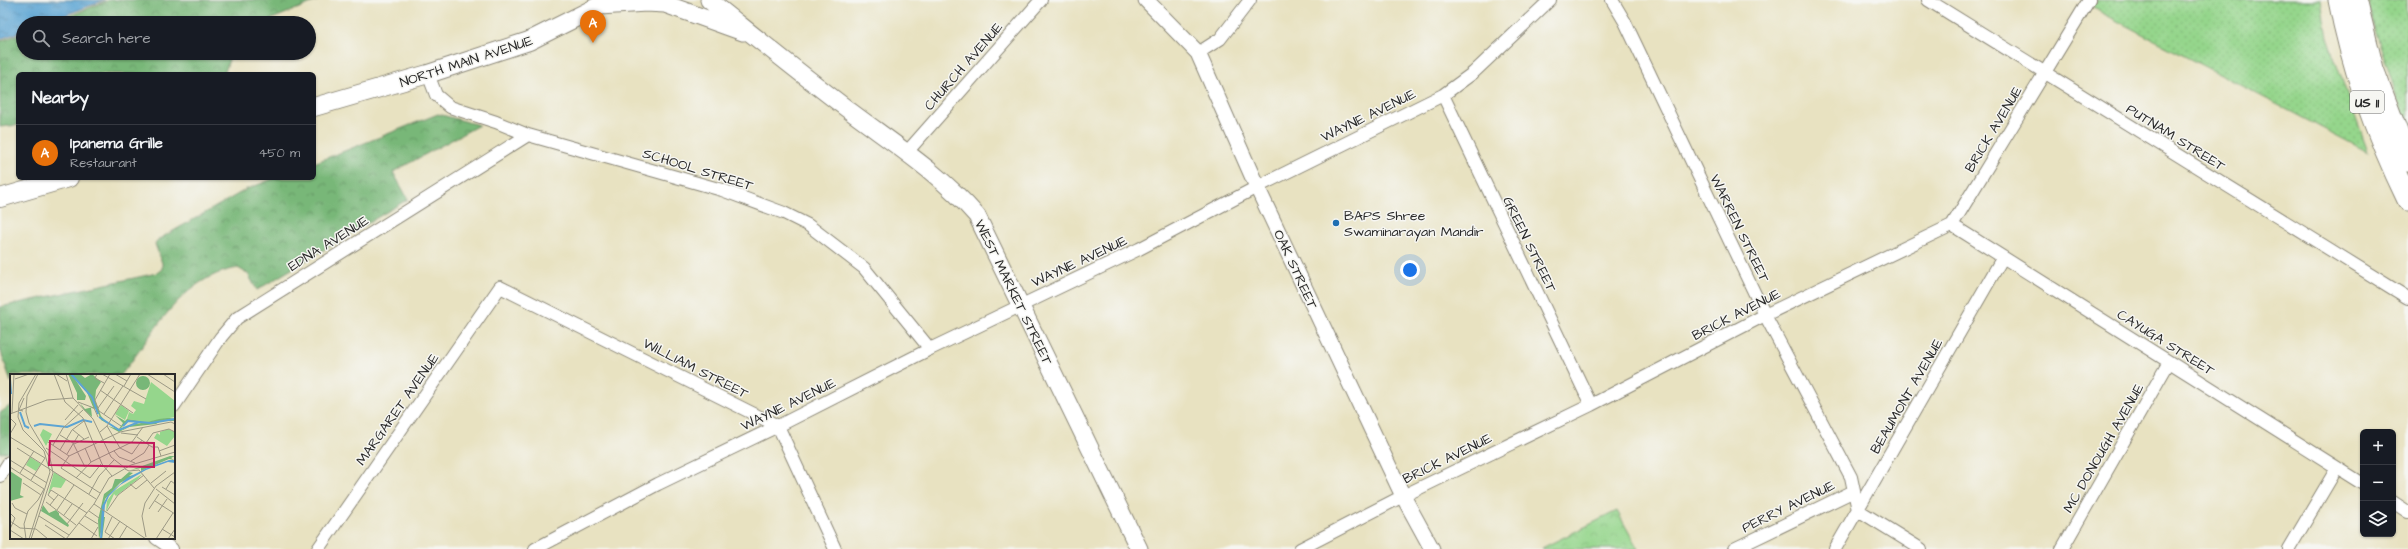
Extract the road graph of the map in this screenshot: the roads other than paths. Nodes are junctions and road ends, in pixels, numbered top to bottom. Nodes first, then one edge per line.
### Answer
1 (709, 0) edge
2 (1041, 0) edge
3 (1146, 0) edge
4 (1250, 0) edge
5 (1550, 0) edge
6 (1612, 0) edge
7 (1928, 0) edge
8 (2089, 0) edge
9 (2338, 0) edge
10 (2356, 0) edge
11 (606, 3) edge
12 (756, 37) junction
13 (1198, 53) junction
14 (2045, 73) junction
15 (428, 74) junction
16 (1443, 95) junction
17 (316, 106) edge
18 (528, 135) junction
19 (907, 152) junction
20 (2408, 161) edge
21 (62, 180) edge
22 (1257, 187) junction
23 (0, 198) edge
24 (2408, 200) edge
25 (1952, 225) junction
26 (2003, 257) junction
27 (500, 287) joint
28 (2408, 298) edge
29 (1021, 305) junction
30 (1765, 315) junction
31 (930, 349) junction
32 (2169, 362) junction
33 (175, 404) edge
34 (1591, 405) junction
35 (778, 426) junction
36 (7, 462) edge
37 (2337, 468) junction
38 (0, 476) edge
39 (2360, 482) edge
40 (1854, 491) junction
41 (1403, 496) junction
42 (2396, 504) edge
43 (1858, 510) junction
44 (2408, 512) edge
45 (157, 539) edge
46 (172, 549) edge
47 (318, 549) edge
48 (535, 549) edge
49 (835, 549) edge
50 (1139, 549) edge
51 (1300, 549) edge
52 (1432, 549) edge
53 (1734, 549) edge
54 (1835, 549) edge
55 (1921, 549) edge
56 (2062, 549) edge
57 (2289, 549) edge

1 - 12 main road, WEST MARKET STREET
2 - 19 street, CHURCH AVENUE
3 - 13 street, OAK STREET
4 - 13 street
5 - 16 street, WAYNE AVENUE
6 - 30 street, WARREN STREET
7 - 14 street, PUTNAM STREET
8 - 14 street, BRICK AVENUE
9 - 24 highway, US 11
10 - 20 highway, US 11
11 - 12 main road
11 - 15 main road, NORTH MAIN AVENUE
12 - 19 main road, WEST MARKET STREET
13 - 22 street, OAK STREET
14 - 25 street, BRICK AVENUE
14 - 28 street, PUTNAM STREET
15 - 17 main road, NORTH MAIN AVENUE
15 - 18 street, SCHOOL STREET
16 - 22 street, WAYNE AVENUE
16 - 34 street, GREEN STREET
18 - 31 street, SCHOOL STREET
18 - 33 street, EDNA AVENUE
19 - 29 main road, WEST MARKET STREET
21 - 23 main road
22 - 29 street, WAYNE AVENUE
22 - 41 street, OAK STREET
25 - 26 street, CAYUGA STREET
25 - 30 street, BRICK AVENUE
26 - 32 street, CAYUGA STREET
26 - 43 street, BEAUMONT AVENUE
27 - 35 street, WILLIAM STREET
27 - 47 street, MARGARET AVENUE
29 - 31 street, WAYNE AVENUE
29 - 50 main road, WEST MARKET STREET
30 - 34 street, BRICK AVENUE
30 - 40 street, WARREN STREET
31 - 35 street, WAYNE AVENUE
32 - 37 street, CAYUGA STREET
32 - 56 street, MC DONOUGH AVENUE
34 - 41 street, BRICK AVENUE
35 - 48 street, WAYNE AVENUE
35 - 49 street
36 - 38 street
37 - 39 street, CAYUGA STREET
37 - 57 street
40 - 43 street, WARREN STREET
40 - 53 street, PERRY AVENUE
41 - 51 street, BRICK AVENUE
41 - 52 street, OAK STREET
42 - 44 street
43 - 54 street, BEAUMONT AVENUE
43 - 55 street
45 - 46 street

